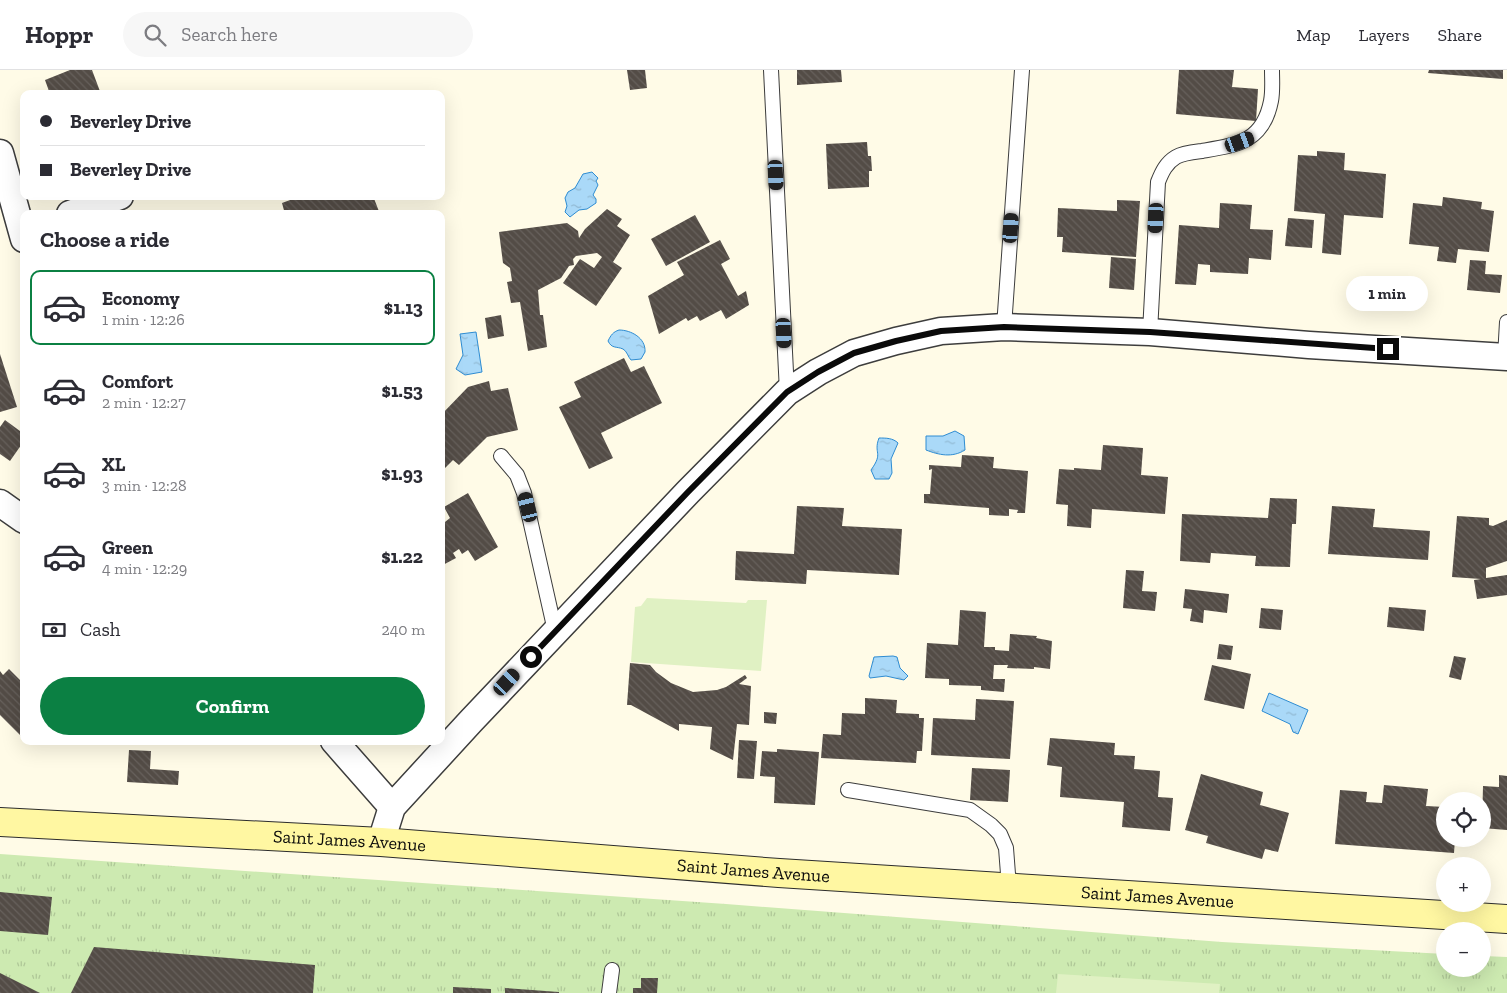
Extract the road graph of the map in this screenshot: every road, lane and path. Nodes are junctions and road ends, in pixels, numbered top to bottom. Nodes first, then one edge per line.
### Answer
1 (771, 70) edge
2 (1022, 70) edge
3 (1272, 70) edge
4 (0, 153) edge
5 (109, 200) edge
6 (81, 210) edge
7 (20, 223) edge
8 (1507, 322) edge
9 (1004, 327) junction
10 (1150, 332) junction
11 (1506, 357) edge
12 (787, 392) junction
13 (501, 456) dead end
14 (0, 503) edge
15 (20, 517) edge
16 (555, 631) junction
17 (338, 745) edge
18 (848, 790) dead end
19 (392, 807) junction
20 (0, 822) edge
21 (381, 842) junction
22 (1008, 888) junction
23 (1507, 919) edge
24 (612, 970) dead end
25 (609, 993) edge

1 - 12 lane
2 - 9 lane
3 - 10 lane
4 - 7 street
5 - 6 street
8 - 11 lane
9 - 10 street
9 - 12 street
10 - 11 street
12 - 16 street
13 - 16 lane
14 - 15 street
16 - 19 street
17 - 19 street
18 - 22 lane
19 - 21 street
20 - 21 main road, Saint James Avenue
21 - 22 main road, Saint James Avenue
22 - 23 main road, Saint James Avenue
24 - 25 lane

